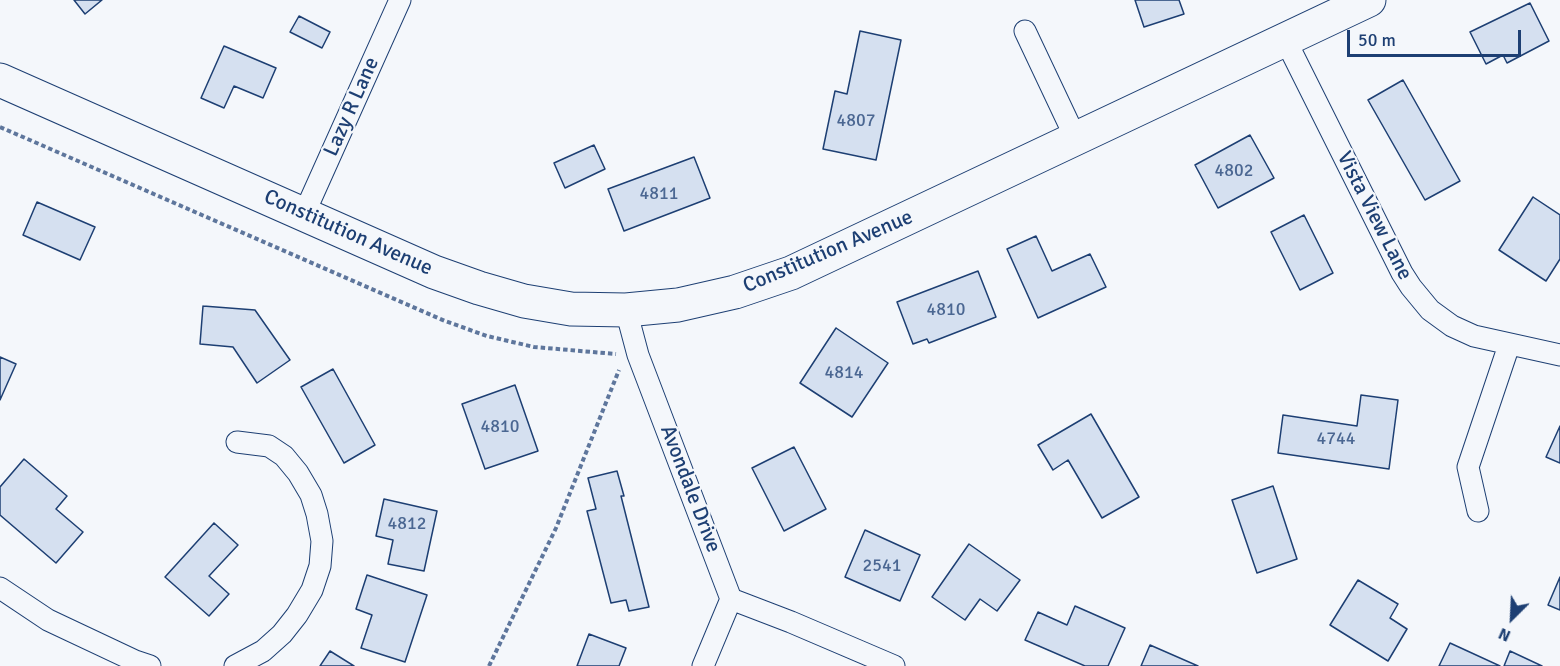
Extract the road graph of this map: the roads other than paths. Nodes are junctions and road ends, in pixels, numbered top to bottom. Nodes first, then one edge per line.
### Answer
1 (400, 0) edge
2 (1369, 0) edge
3 (1025, 31) dead end
4 (1286, 39) junction
5 (0, 80) edge
6 (1076, 140) junction
7 (304, 214) junction
8 (626, 310) junction
9 (1509, 345) junction
10 (1560, 355) edge
11 (237, 442) dead end
12 (1478, 511) dead end
13 (0, 588) edge
14 (731, 598) junction
15 (150, 666) edge
16 (235, 666) edge
17 (703, 666) edge
18 (894, 666) edge

1 - 7 street, Lazy R Lane
2 - 4 main road, Constitution Avenue
3 - 6 street
4 - 6 main road, Constitution Avenue
4 - 9 street, Vista View Lane
5 - 7 main road, Constitution Avenue
6 - 8 main road, Constitution Avenue
7 - 8 main road, Constitution Avenue
8 - 14 street, Avondale Drive
9 - 10 street, Vista View Lane
9 - 12 street
11 - 16 street
13 - 15 street
14 - 17 street
14 - 18 street

